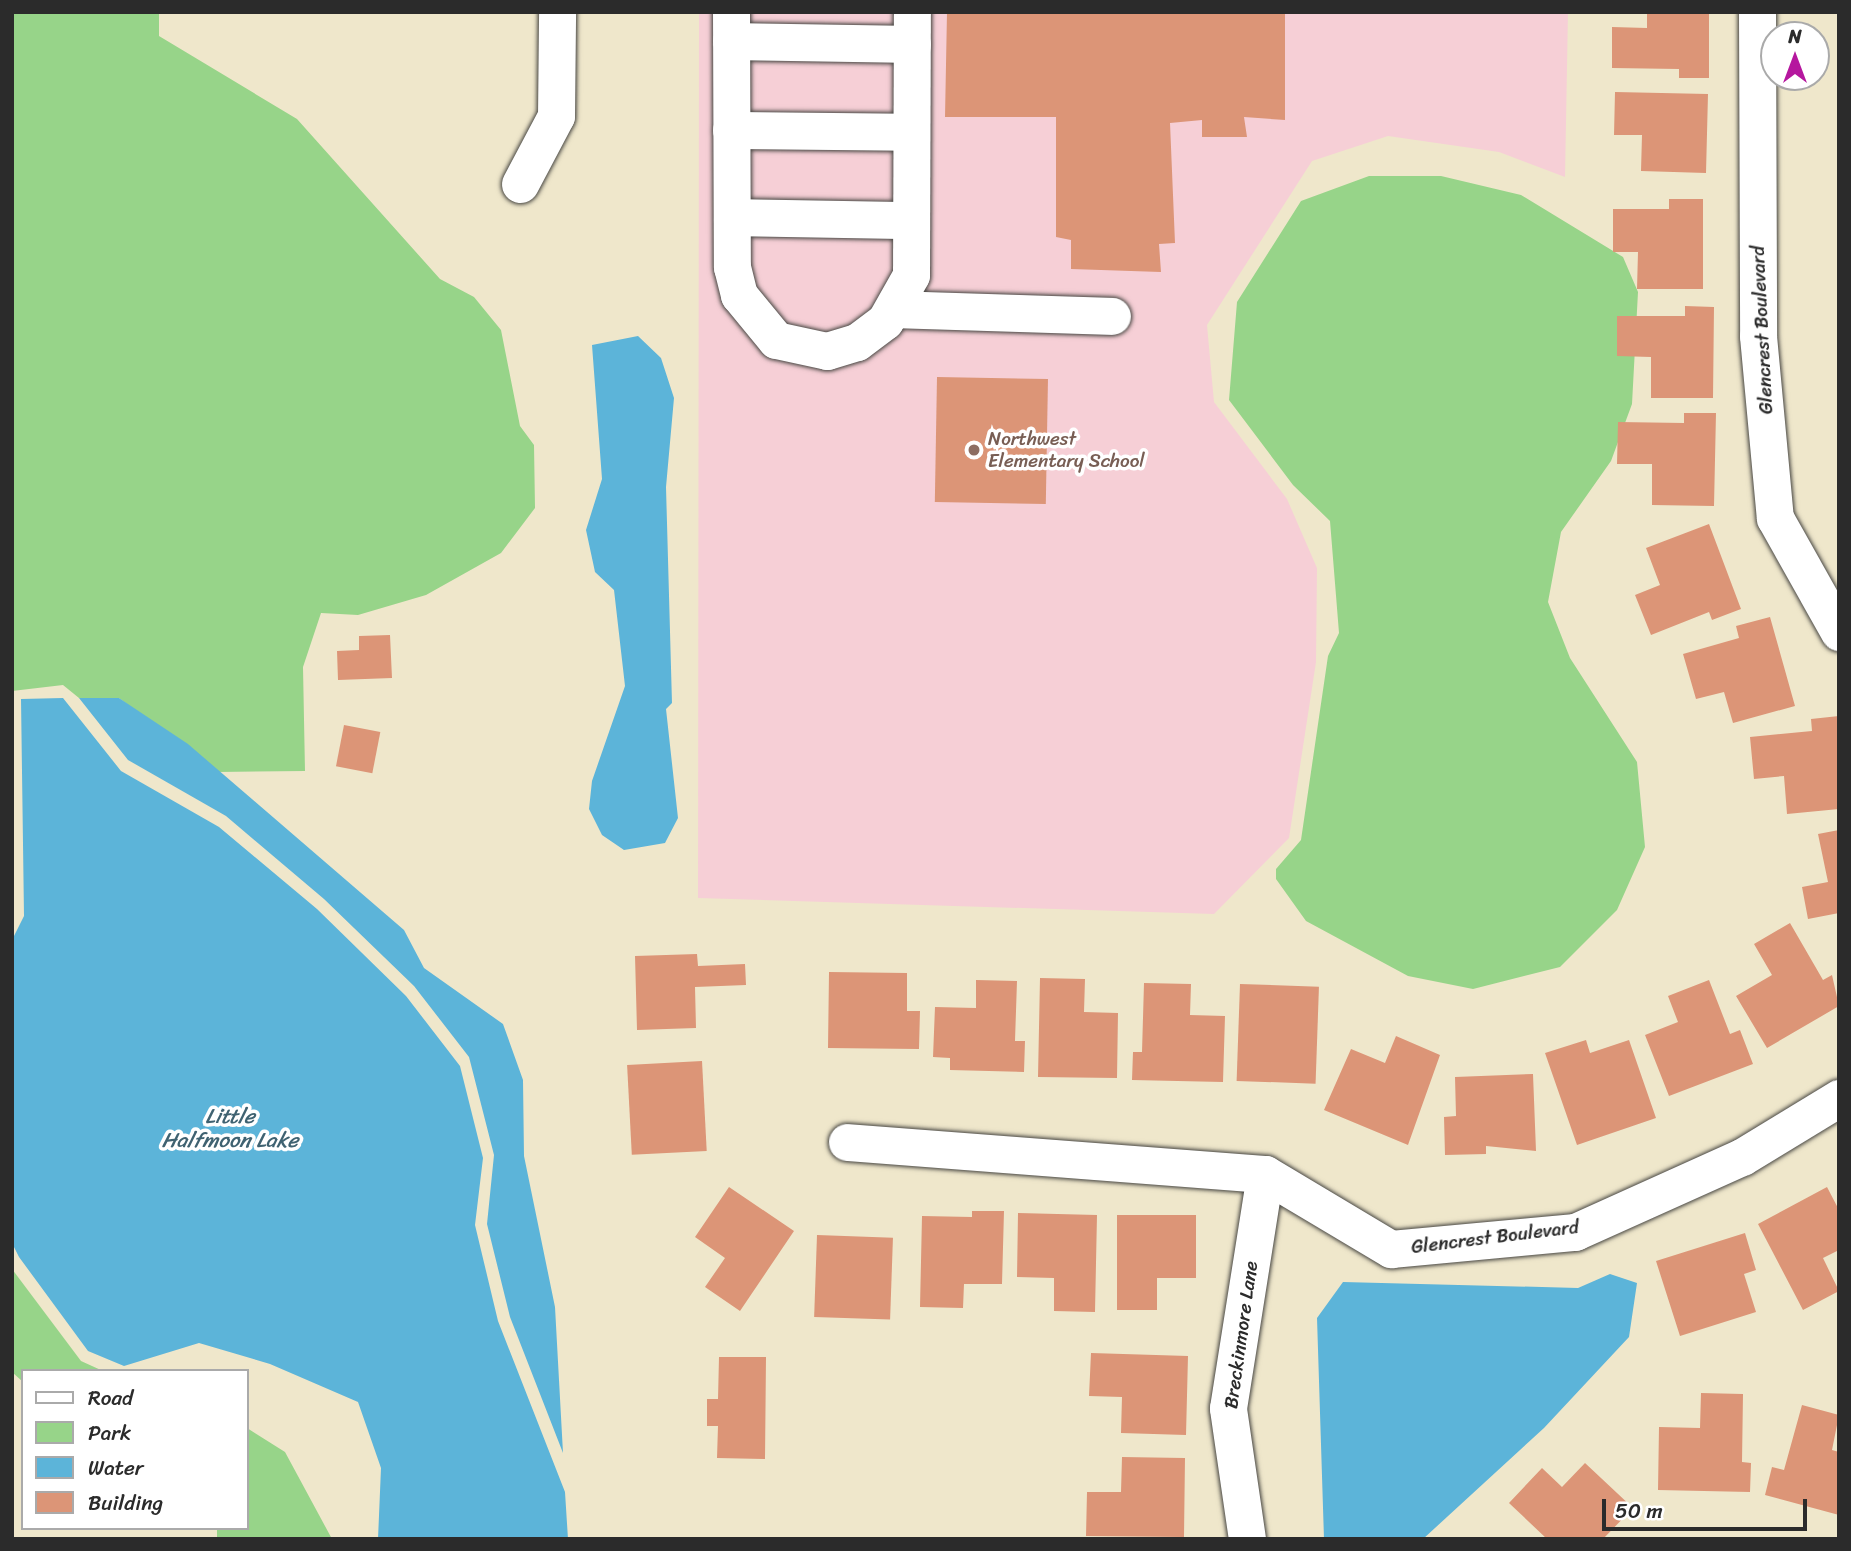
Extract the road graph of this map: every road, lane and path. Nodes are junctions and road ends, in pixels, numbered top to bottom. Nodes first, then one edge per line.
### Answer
1 (557, 12) edge
2 (1757, 12) edge
3 (731, 27) edge
4 (912, 28) edge
5 (731, 130) junction
6 (911, 132) junction
7 (520, 184) dead end
8 (732, 217) junction
9 (911, 220) junction
10 (894, 309) junction
11 (1112, 316) dead end
12 (1839, 632) edge
13 (1839, 1098) edge
14 (847, 1142) dead end
15 (1265, 1174) junction
16 (1247, 1539) edge

1 - 7 street
2 - 12 street, Glencrest Boulevard
3 - 4 street
3 - 5 street
4 - 6 street
5 - 6 street
5 - 8 street
6 - 9 street
8 - 9 street
8 - 10 street
9 - 10 street
10 - 11 street
13 - 15 street, Glencrest Boulevard
14 - 15 street, Glencrest Boulevard
15 - 16 street, Breckinmore Lane

